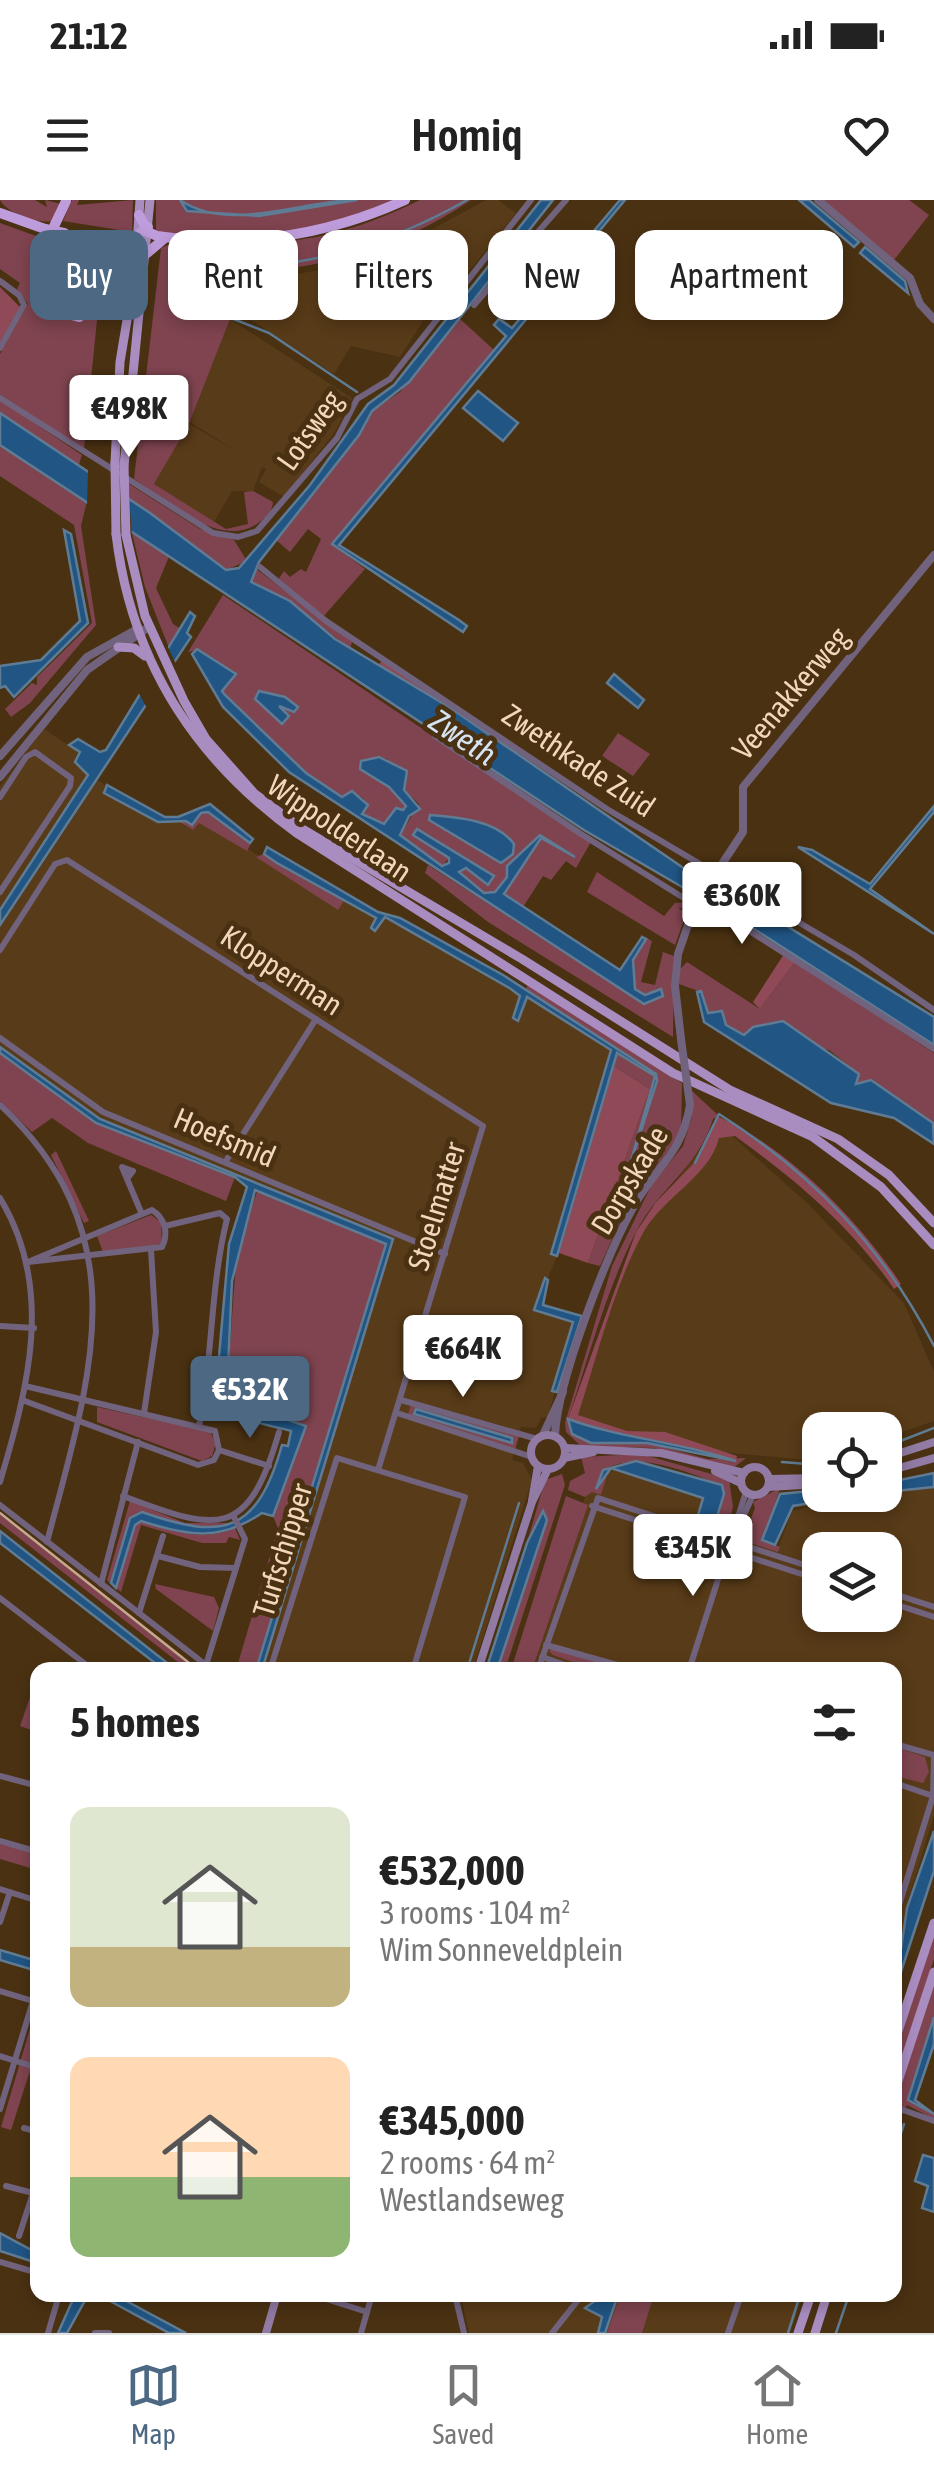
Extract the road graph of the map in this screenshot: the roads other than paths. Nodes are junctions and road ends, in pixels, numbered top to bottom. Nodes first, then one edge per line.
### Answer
1 (140, 200) edge
2 (150, 200) edge
3 (405, 200) edge
4 (531, 200) edge
5 (566, 200) edge
6 (818, 200) edge
7 (66, 201) edge
8 (0, 213) edge
9 (139, 215) joint
10 (49, 230) edge
11 (54, 230) edge
12 (145, 230) joint
13 (148, 231) edge
14 (166, 237) junction
15 (148, 252) edge
16 (0, 281) edge
17 (474, 305) dead end
18 (934, 318) edge
19 (126, 320) edge
20 (138, 320) edge
21 (0, 348) edge
22 (0, 398) edge
23 (120, 465) junction
24 (121, 535) junction
25 (934, 555) edge
26 (260, 567) dead end
27 (149, 627) junction
28 (137, 632) junction
29 (118, 647) junction
30 (149, 662) junction
31 (435, 736) dead end
32 (0, 756) edge
33 (0, 777) edge
34 (0, 797) edge
35 (712, 874) junction
36 (0, 892) edge
37 (696, 903) junction
38 (0, 950) edge
39 (933, 1008) edge
40 (316, 1019) junction
41 (0, 1038) edge
42 (934, 1049) edge
43 (0, 1105) edge
44 (8, 1113) junction
45 (0, 1120) edge
46 (483, 1126) joint
47 (226, 1161) junction
48 (127, 1179) dead end
49 (1, 1200) edge
50 (141, 1212) junction
51 (934, 1222) edge
52 (165, 1226) junction
53 (83, 1236) junction
54 (934, 1245) edge
55 (151, 1250) junction
56 (445, 1254) junction
57 (89, 1258) junction
58 (28, 1262) junction
59 (0, 1326) edge
60 (34, 1328) junction
61 (25, 1386) junction
62 (564, 1392) junction
63 (22, 1400) junction
64 (84, 1400) junction
65 (401, 1400) junction
66 (144, 1413) junction
67 (397, 1414) junction
68 (78, 1420) junction
69 (199, 1426) junction
70 (279, 1432) dead end
71 (555, 1436) junction
72 (540, 1437) junction
73 (138, 1442) junction
74 (934, 1442) edge
75 (0, 1445) edge
76 (10, 1447) junction
77 (564, 1448) junction
78 (219, 1450) junction
79 (598, 1451) junction
80 (902, 1452) edge
81 (532, 1457) junction
82 (564, 1458) junction
83 (934, 1458) edge
84 (269, 1466) junction
85 (538, 1466) junction
86 (902, 1467) edge
87 (548, 1469) junction
88 (378, 1470) junction
89 (0, 1482) edge
90 (802, 1482) edge
91 (769, 1483) junction
92 (746, 1486) junction
93 (124, 1496) junction
94 (532, 1502) junction
95 (0, 1505) edge
96 (592, 1506) junction
97 (235, 1517) junction
98 (163, 1536) dead end
99 (732, 1541) junction
100 (47, 1542) junction
101 (728, 1550) junction
102 (158, 1556) junction
103 (802, 1564) edge
104 (236, 1568) junction
105 (802, 1574) edge
106 (101, 1584) junction
107 (902, 1597) edge
108 (0, 1598) edge
109 (902, 1607) edge
110 (934, 1607) edge
111 (139, 1614) junction
112 (934, 1617) edge
113 (546, 1645) junction
114 (542, 1656) junction
115 (83, 1662) edge
116 (201, 1662) edge
117 (207, 1662) edge
118 (272, 1662) edge
119 (415, 1662) edge
120 (481, 1662) edge
121 (540, 1662) edge
122 (558, 1662) edge
123 (606, 1662) edge
124 (692, 1662) edge
125 (902, 1746) edge
126 (934, 1755) edge
127 (0, 1776) edge
128 (30, 1784) edge
129 (902, 1785) edge
130 (933, 1796) edge
131 (0, 1841) edge
132 (30, 1850) edge
133 (0, 1889) edge
134 (10, 1892) junction
135 (902, 1896) edge
136 (30, 1898) edge
137 (0, 1922) edge
138 (934, 1923) edge
139 (934, 1972) edge
140 (0, 1991) edge
141 (30, 2000) edge
142 (30, 2011) edge
143 (902, 2019) edge
144 (0, 2056) edge
145 (15, 2061) junction
146 (30, 2066) edge
147 (902, 2069) edge
148 (0, 2109) edge
149 (904, 2110) dead end
150 (934, 2121) edge
151 (24, 2128) dead end
152 (30, 2130) edge
153 (6, 2186) dead end
154 (30, 2192) edge
155 (30, 2202) edge
156 (19, 2236) dead end
157 (0, 2262) edge
158 (30, 2271) edge
159 (57, 2302) edge
160 (276, 2302) edge
161 (335, 2302) edge
162 (370, 2302) edge
163 (457, 2302) edge
164 (576, 2302) edge
165 (738, 2302) edge
166 (808, 2302) edge
167 (826, 2302) edge
168 (366, 2312) junction
169 (48, 2333) edge
170 (95, 2333) edge
171 (109, 2333) edge
172 (266, 2333) edge
173 (361, 2333) edge
174 (464, 2333) edge
175 (552, 2333) edge
176 (728, 2333) edge
177 (798, 2333) edge
178 (815, 2333) edge

1 - 9 main road
2 - 12 main road, Wippolderlaan
3 - 14 highway
4 - 22 street, Lotsweg
5 - 17 street
6 - 18 street
7 - 11 highway
8 - 10 highway, bridge
9 - 12 highway
13 - 14 highway
14 - 15 highway
16 - 21 street
19 - 23 main road, Wippolderlaan
20 - 23 main road, Wippolderlaan
23 - 24 main road, Wippolderlaan, bridge
24 - 27 main road, Wippolderlaan
24 - 28 main road, Wippolderlaan
25 - 35 street, Veenakkerweg
26 - 35 street, Zwethkade Zuid
27 - 28 street
27 - 51 main road, Wippolderlaan
28 - 29 street
28 - 30 main road, Wippolderlaan
28 - 32 street
29 - 30 main road
29 - 33 street
30 - 54 main road, Wippolderlaan
31 - 37 street
34 - 36 street
35 - 37 street, Dorpskade
35 - 39 street, Zwethkade Zuid
37 - 42 street
37 - 62 street, Dorpskade, bridge
38 - 40 street, Klopperman
40 - 46 street, Klopperman
40 - 47 street
41 - 47 street, Hoefsmid
43 - 44 street
44 - 45 street
44 - 53 street
46 - 56 street, Stoelmatter
47 - 56 street, Hoefsmid
48 - 50 street
49 - 58 street
50 - 52 street
50 - 53 street
52 - 55 street
52 - 69 street
53 - 57 street
53 - 58 street
55 - 57 street
55 - 66 street
56 - 65 street, Stoelmatter
57 - 58 street
57 - 64 street
58 - 60 street
59 - 60 street
60 - 61 street
61 - 63 street
61 - 64 street
62 - 71 street, Dorpskade
62 - 72 street, Dorpskade
63 - 68 street
63 - 76 street
64 - 66 street
64 - 68 street
65 - 67 street, Stoelmatter
65 - 72 street
66 - 69 street
67 - 81 street
67 - 88 street, Stoelmatter
68 - 73 street
68 - 100 street
69 - 78 street
70 - 84 street
71 - 72 main road
71 - 77 main road
72 - 81 main road
73 - 78 street
73 - 93 street
74 - 80 main road
75 - 76 street
76 - 89 street
77 - 79 main road
77 - 82 main road
78 - 84 street
79 - 82 main road
79 - 92 main road
81 - 85 main road
82 - 87 main road
83 - 86 main road
84 - 97 street
85 - 87 main road
85 - 94 main road
87 - 94 main road
88 - 118 street, Turfschipper
88 - 119 street, Turfschipper
90 - 91 main road
91 - 92 main road
91 - 92 main road
92 - 99 street
93 - 97 street
93 - 106 street
94 - 120 main road
95 - 100 street
96 - 99 street
96 - 101 street
96 - 113 street
97 - 104 street
98 - 102 street
99 - 101 street
99 - 103 street
100 - 106 street
101 - 105 street
101 - 124 street
102 - 104 street
102 - 111 street
104 - 117 street
106 - 111 street
107 - 110 street
108 - 115 street
109 - 112 street
111 - 116 street
113 - 114 street
113 - 123 street
114 - 121 street
114 - 122 street
125 - 126 street
126 - 130 street
127 - 128 street
129 - 130 street
130 - 135 street
131 - 132 street
133 - 134 street
134 - 136 street
134 - 137 street
138 - 143 main road
139 - 147 main road
140 - 141 street
142 - 145 street
144 - 145 street
145 - 146 street
145 - 148 street
149 - 150 street
151 - 152 street
153 - 154 street
155 - 156 street
157 - 158 street
159 - 169 street
160 - 172 main road
161 - 168 street
162 - 168 street
163 - 174 street
164 - 175 street
165 - 176 street
166 - 177 main road
167 - 178 main road
168 - 173 street
170 - 171 street

